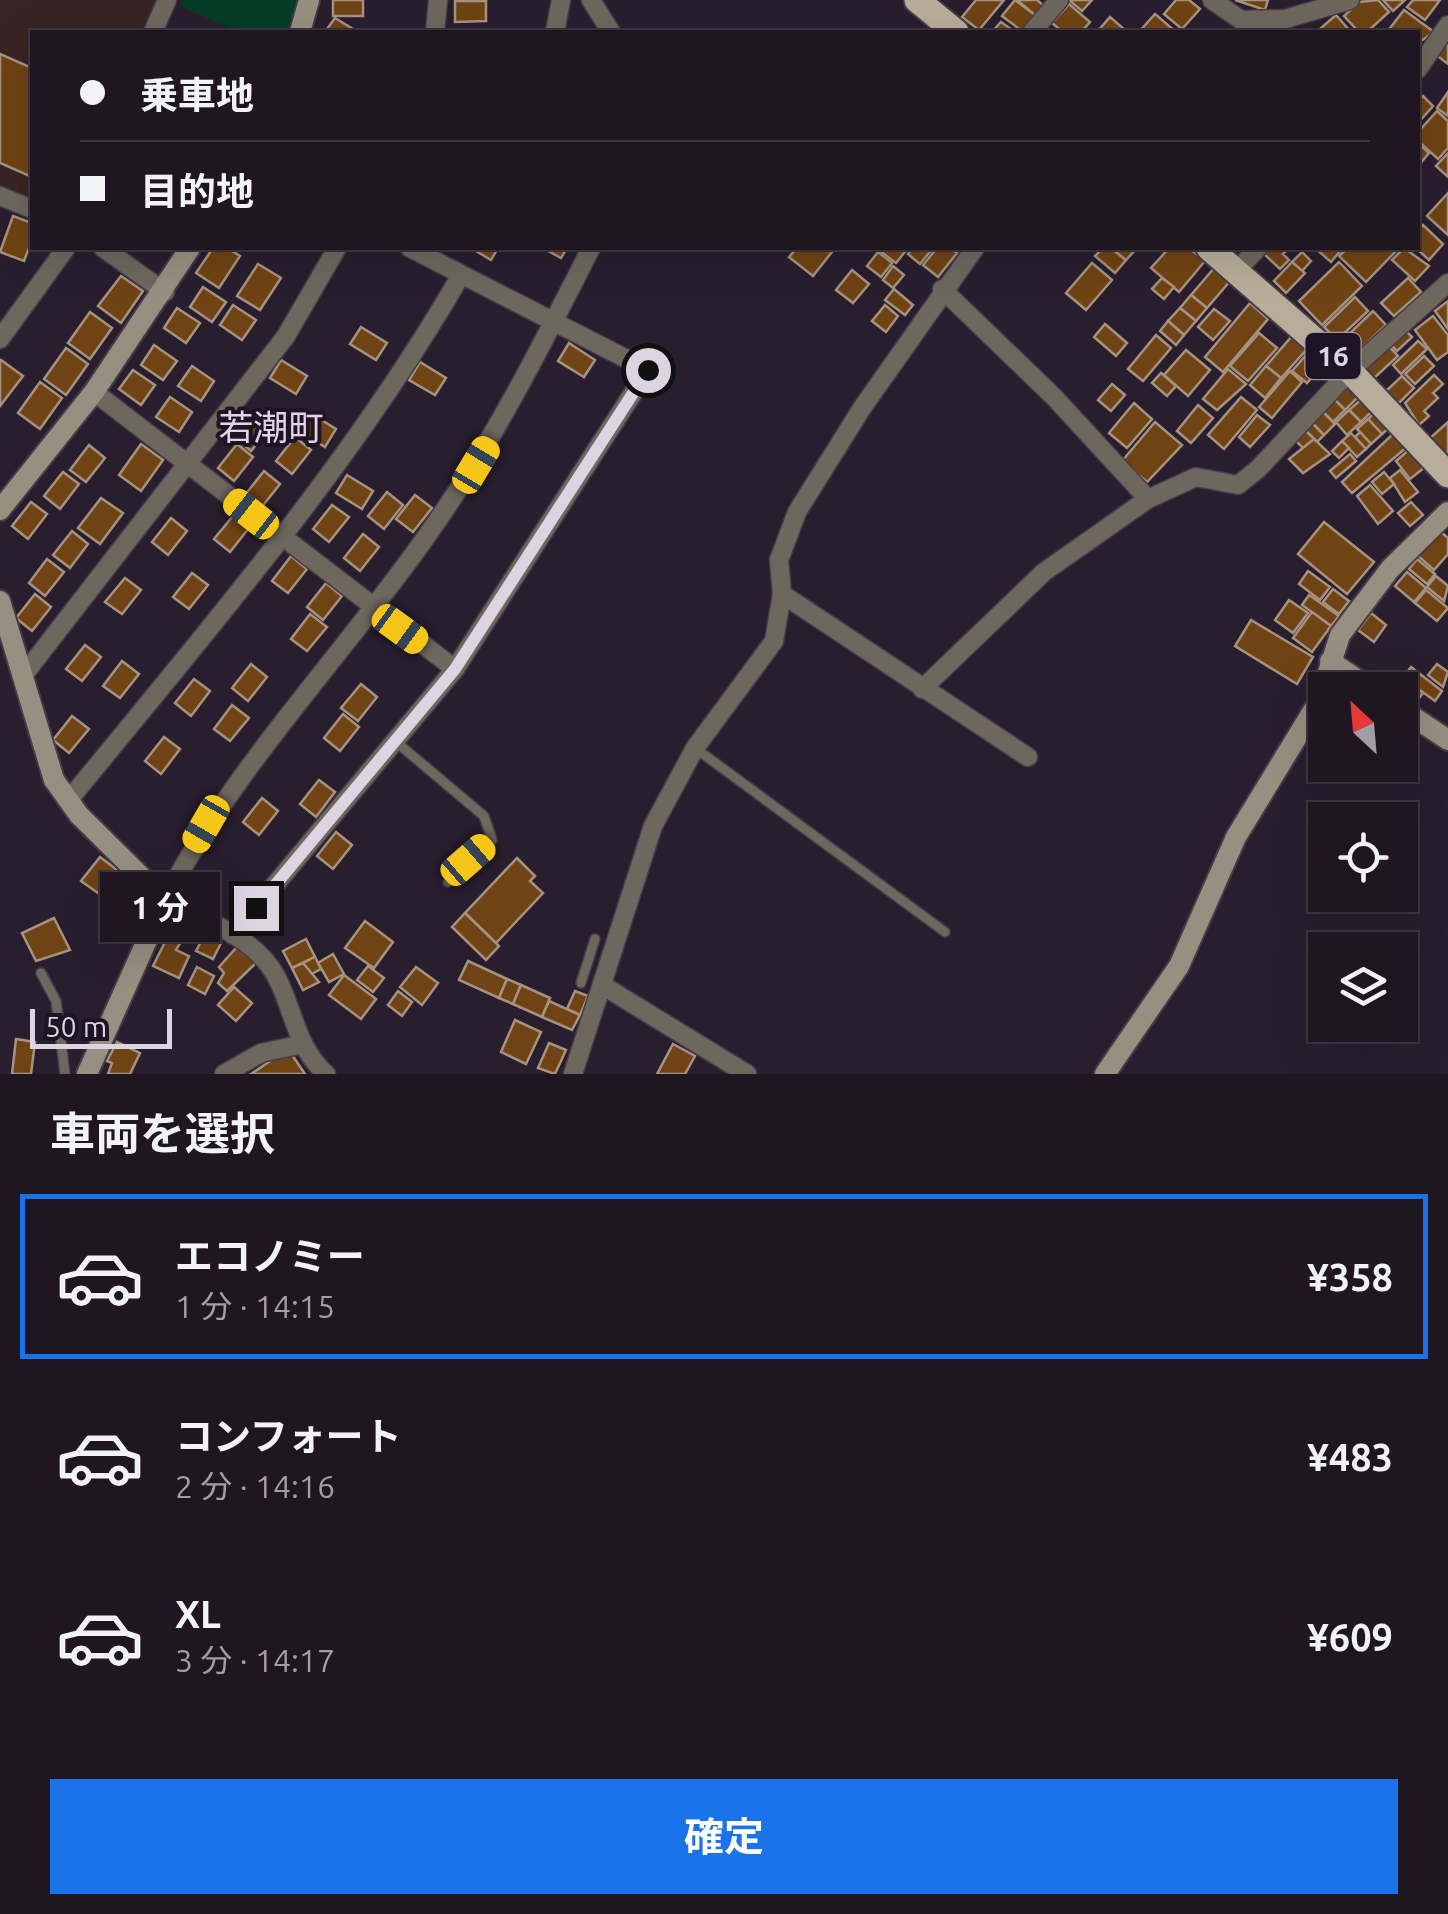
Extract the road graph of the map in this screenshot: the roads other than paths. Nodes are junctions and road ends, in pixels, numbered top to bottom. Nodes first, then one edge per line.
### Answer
1 (167, 0) edge
2 (309, 0) edge
3 (438, 0) edge
4 (561, 0) edge
5 (591, 0) edge
6 (917, 0) edge
7 (1059, 0) edge
8 (1212, 0) edge
9 (1350, 0) edge
10 (1293, 9) edge
11 (1448, 25) edge
12 (1235, 26) edge
13 (154, 30) edge
14 (301, 30) edge
15 (435, 30) edge
16 (556, 30) edge
17 (610, 30) edge
18 (954, 30) edge
19 (1034, 30) edge
20 (1420, 66) edge
21 (0, 196) edge
22 (30, 208) edge
23 (64, 250) edge
24 (106, 250) edge
25 (189, 250) edge
26 (336, 250) edge
27 (414, 250) edge
28 (590, 250) edge
29 (973, 250) edge
30 (1214, 250) edge
31 (1256, 250) edge
32 (1236, 271) junction
33 (461, 275) junction
34 (1448, 283) edge
35 (942, 289) junction
36 (165, 292) junction
37 (553, 322) junction
38 (2, 333) edge
39 (1350, 370) junction
40 (94, 392) junction
41 (189, 466) junction
42 (1448, 475) edge
43 (1148, 498) junction
44 (0, 510) edge
45 (1448, 512) edge
46 (282, 538) junction
47 (782, 594) junction
48 (0, 602) edge
49 (372, 609) junction
50 (1330, 661) junction
51 (455, 669) junction
52 (1346, 672) edge
53 (22, 677) junction
54 (922, 689) junction
55 (1418, 720) edge
56 (1448, 740) edge
57 (395, 741) junction
58 (695, 748) junction
59 (1028, 757) dead end
60 (68, 801) junction
61 (448, 882) dead end
62 (164, 900) junction
63 (945, 932) dead end
64 (233, 935) junction
65 (595, 939) dead end
66 (41, 974) dead end
67 (581, 983) dead end
68 (602, 985) junction
69 (302, 1044) junction
70 (66, 1074) edge
71 (87, 1074) edge
72 (224, 1074) edge
73 (326, 1074) edge
74 (573, 1074) edge
75 (747, 1074) edge
76 (1105, 1074) edge

1 - 13 street
2 - 14 street
3 - 15 street
4 - 16 street
5 - 17 street
6 - 18 main road
7 - 19 street
8 - 12 street
9 - 10 street
10 - 12 street
11 - 20 street
21 - 22 street
23 - 38 street
24 - 36 street
25 - 36 street
26 - 41 street
27 - 33 street
28 - 37 street
29 - 35 street
30 - 32 main road, 16
31 - 32 street
32 - 39 main road, 16
33 - 37 street
33 - 46 street
34 - 39 street
35 - 43 street
35 - 47 street
36 - 40 street
37 - 49 street
37 - 51 street
39 - 42 main road, 16
39 - 43 street
40 - 41 street
40 - 44 street
41 - 46 street
41 - 53 street
43 - 54 street
45 - 50 street
46 - 49 street
46 - 60 street
47 - 54 street
47 - 58 street
48 - 53 street
49 - 51 street
49 - 62 street
50 - 52 street
50 - 76 street
51 - 57 street
53 - 60 street
54 - 59 street
55 - 56 street
57 - 61 lane
57 - 64 street
58 - 63 lane
58 - 68 street
60 - 62 street
62 - 64 street
62 - 71 street
64 - 69 street
65 - 67 lane
66 - 70 lane
68 - 74 street
68 - 75 street
69 - 72 street
69 - 73 street

